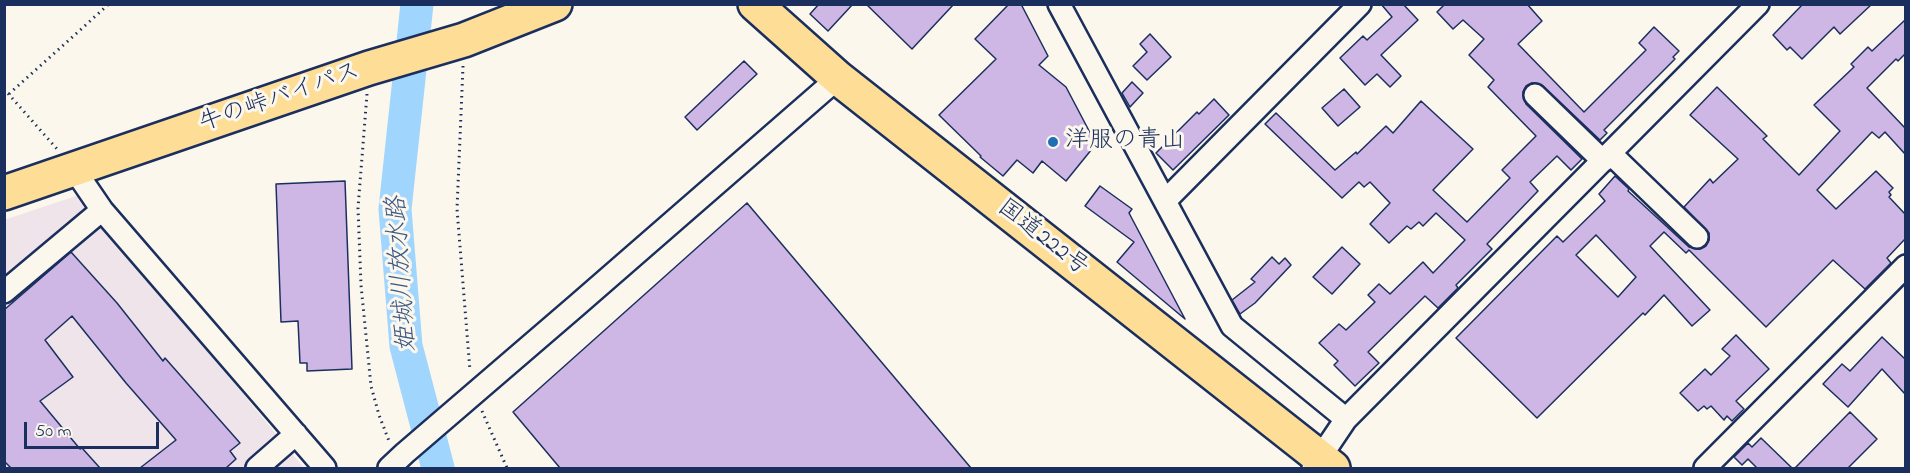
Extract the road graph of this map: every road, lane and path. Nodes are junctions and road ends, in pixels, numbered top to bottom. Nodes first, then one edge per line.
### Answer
1 (110, 4) edge
2 (555, 4) edge
3 (755, 4) edge
4 (1059, 4) edge
5 (1360, 4) edge
6 (1758, 4) edge
7 (464, 40) junction
8 (369, 68) junction
9 (838, 78) junction
10 (4, 89) edge
11 (9, 94) junction
12 (1535, 95) dead end
13 (1607, 157) junction
14 (74, 169) junction
15 (4, 193) edge
16 (1165, 201) junction
17 (102, 210) junction
18 (1697, 237) dead end
19 (1905, 266) edge
20 (4, 292) edge
21 (469, 397) junction
22 (1347, 419) junction
23 (296, 434) junction
24 (398, 459) edge
25 (1322, 465) edge
26 (257, 468) edge
27 (325, 468) edge
28 (507, 468) edge
29 (1705, 468) edge

1 - 11 path
2 - 7 highway, 牛の峠バイパス
3 - 9 highway, 国道222号
4 - 16 street
5 - 16 street
6 - 13 street
7 - 8 highway, 牛の峠バイパス
7 - 21 path
8 - 14 highway, 牛の峠バイパス
8 - 24 path
9 - 21 street
9 - 25 highway, 国道222号
10 - 11 path
11 - 14 path
12 - 13 street
13 - 18 street
13 - 22 street
14 - 15 highway, 牛の峠バイパス
14 - 17 street
16 - 22 street
17 - 20 street
17 - 23 street
19 - 29 street
21 - 24 street
21 - 28 path
22 - 25 street
23 - 26 street
23 - 27 street

